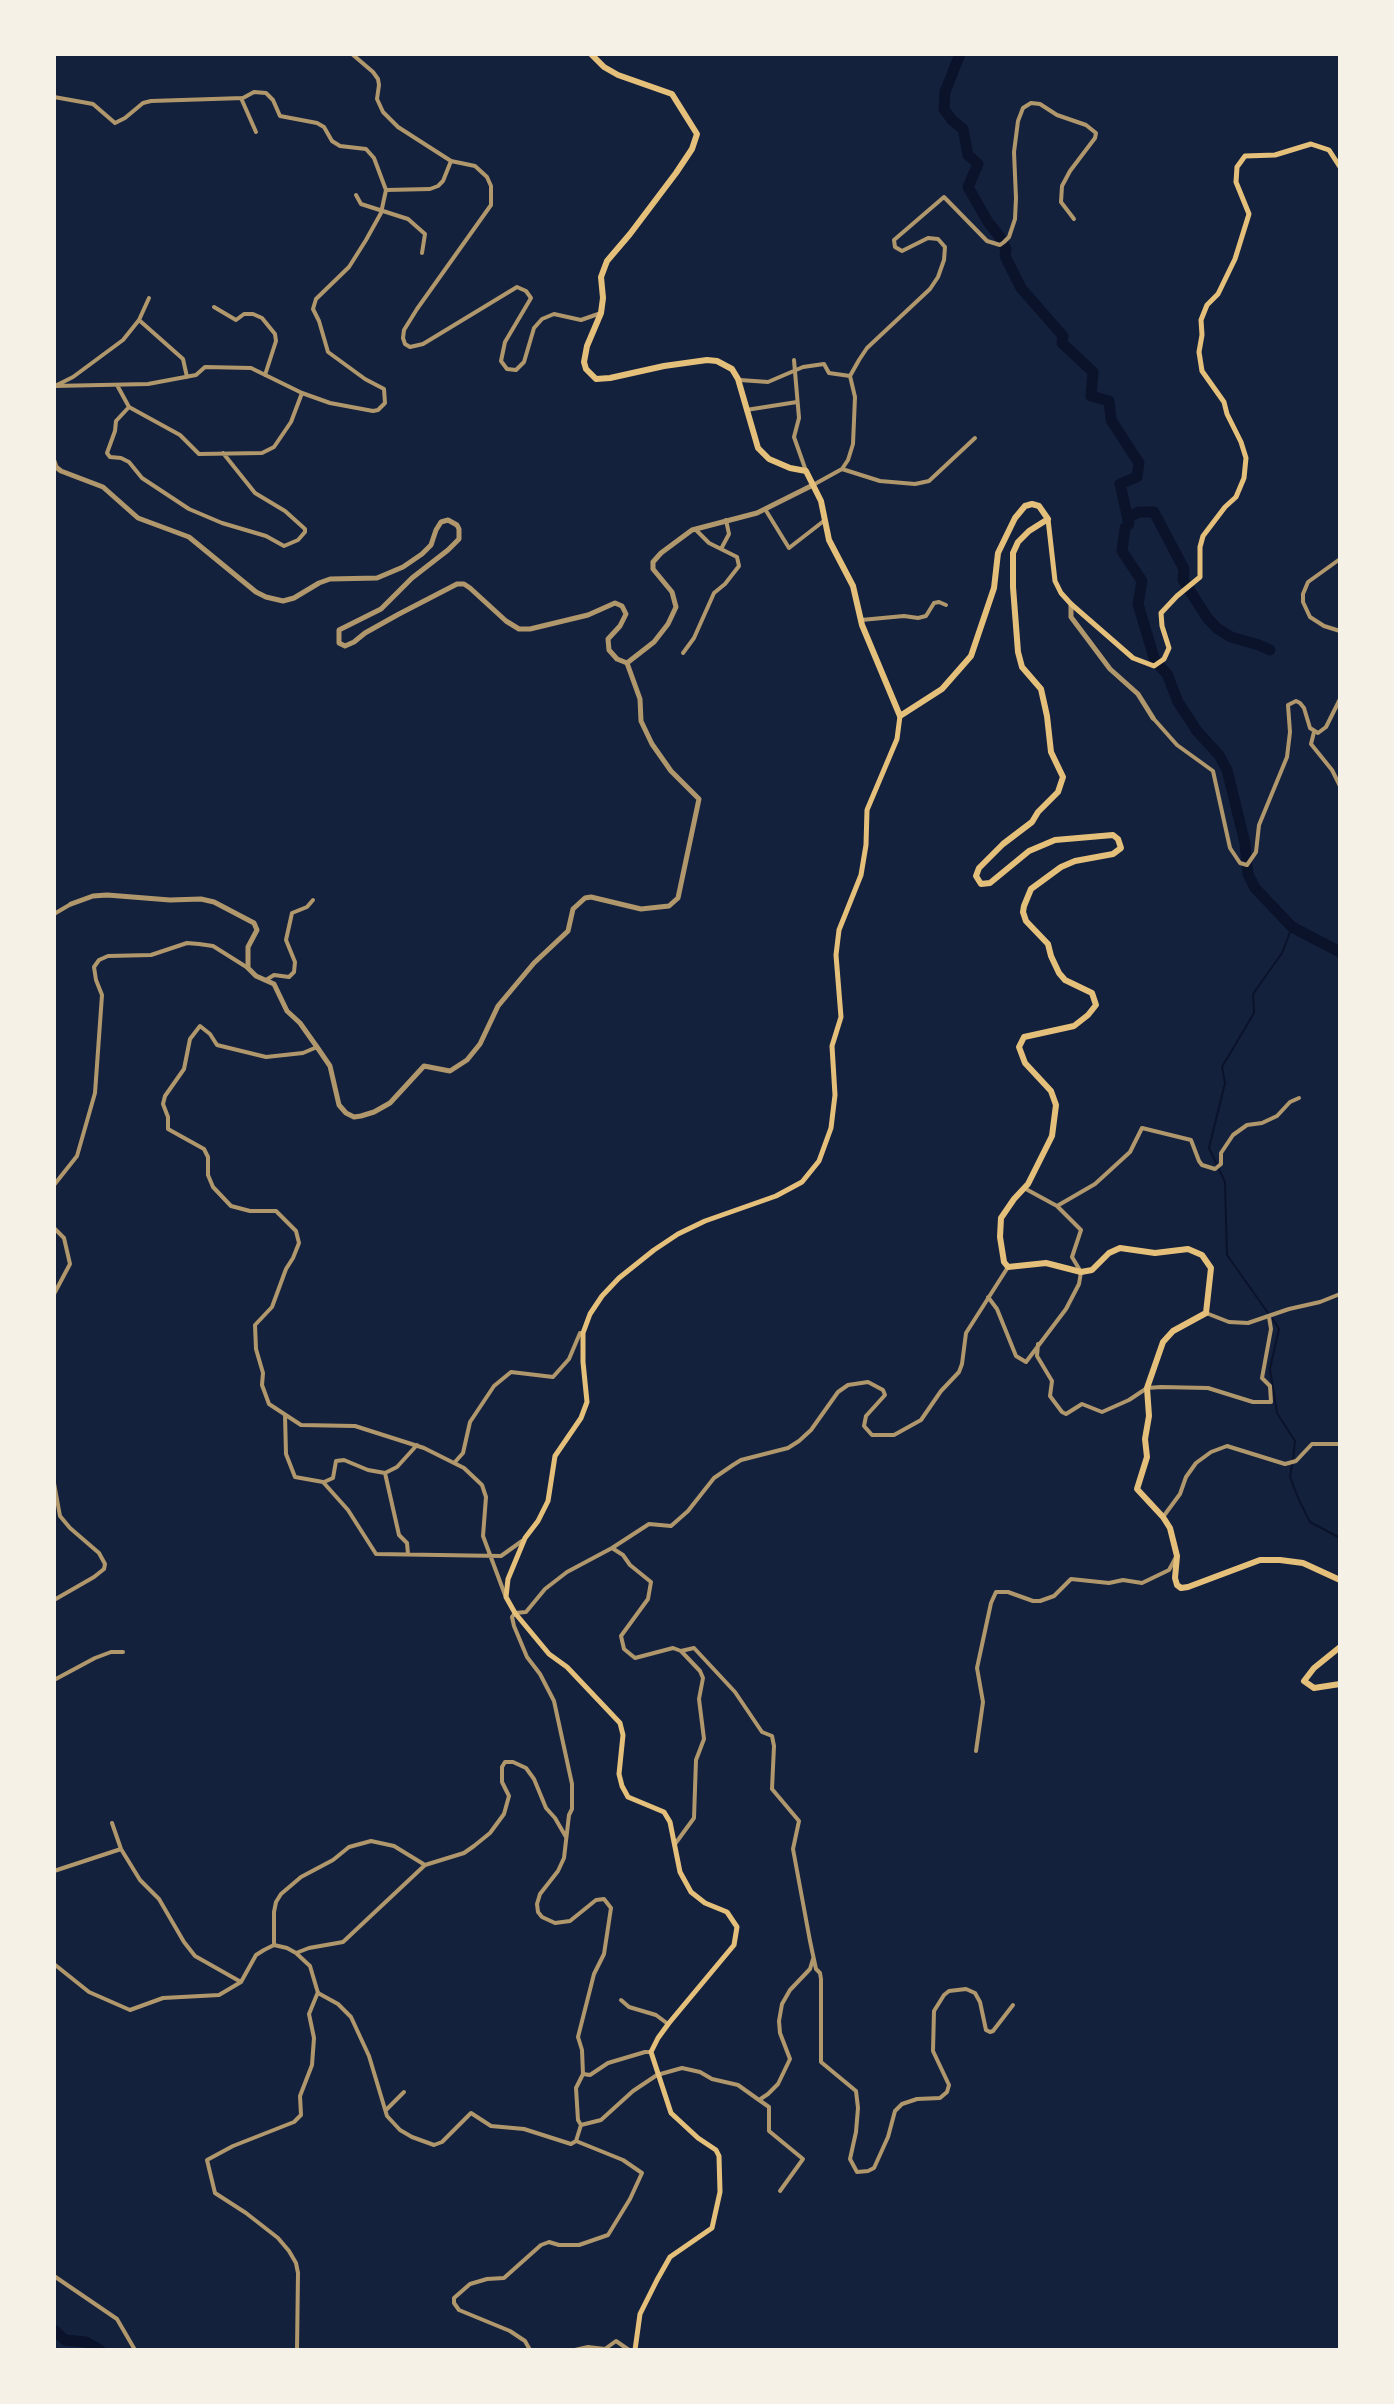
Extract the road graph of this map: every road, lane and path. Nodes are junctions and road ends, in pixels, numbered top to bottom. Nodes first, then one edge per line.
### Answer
1 (352, 54) edge
2 (591, 54) edge
3 (54, 97) edge
4 (241, 98) junction
5 (256, 132) dead end
6 (451, 161) junction
7 (1340, 167) edge
8 (386, 190) junction
9 (356, 195) dead end
10 (382, 209) junction
11 (1074, 219) dead end
12 (422, 253) dead end
13 (149, 298) dead end
14 (214, 307) dead end
15 (601, 313) junction
16 (139, 320) junction
17 (794, 360) dead end
18 (796, 370) junction
19 (265, 375) junction
20 (850, 376) junction
21 (187, 377) junction
22 (738, 379) junction
23 (117, 385) junction
24 (54, 386) edge
25 (302, 393) junction
26 (797, 402) junction
27 (129, 407) junction
28 (746, 410) junction
29 (975, 438) dead end
30 (223, 453) junction
31 (54, 461) edge
32 (842, 469) junction
33 (806, 471) junction
34 (813, 485) junction
35 (765, 509) junction
36 (1048, 519) junction
37 (726, 520) junction
38 (825, 520) junction
39 (695, 529) junction
40 (721, 549) junction
41 (1340, 559) edge
42 (1071, 604) junction
43 (946, 605) dead end
44 (861, 620) junction
45 (1340, 631) edge
46 (683, 653) dead end
47 (627, 663) junction
48 (1340, 699) edge
49 (900, 716) junction
50 (1153, 718) joint
51 (1314, 732) junction
52 (1340, 786) edge
53 (313, 900) dead end
54 (71, 904) joint
55 (54, 914) edge
56 (248, 968) junction
57 (266, 980) junction
58 (317, 1047) junction
59 (1299, 1098) dead end
60 (54, 1185) edge
61 (1024, 1188) junction
62 (1057, 1206) junction
63 (54, 1228) edge
64 (1008, 1267) junction
65 (1081, 1272) junction
66 (54, 1294) edge
67 (1340, 1294) edge
68 (988, 1297) junction
69 (1206, 1313) junction
70 (1269, 1317) junction
71 (583, 1333) junction
72 (1038, 1344) junction
73 (1147, 1388) junction
74 (285, 1415) junction
75 (1340, 1444) edge
76 (417, 1445) junction
77 (455, 1462) junction
78 (385, 1473) junction
79 (323, 1482) junction
80 (54, 1483) edge
81 (1163, 1517) junction
82 (525, 1538) junction
83 (612, 1548) junction
84 (408, 1554) junction
85 (1177, 1556) junction
86 (492, 1557) junction
87 (1340, 1580) edge
88 (506, 1597) junction
89 (54, 1600) edge
90 (515, 1613) junction
91 (1340, 1647) edge
92 (681, 1651) junction
93 (123, 1652) dead end
94 (54, 1680) edge
95 (1340, 1684) edge
96 (976, 1751) dead end
97 (112, 1823) dead end
98 (567, 1839) junction
99 (675, 1844) junction
100 (121, 1849) junction
101 (425, 1865) junction
102 (54, 1871) edge
103 (274, 1945) junction
104 (296, 1953) junction
105 (814, 1958) junction
106 (54, 1964) edge
107 (241, 1982) junction
108 (318, 1992) junction
109 (621, 2000) dead end
110 (1013, 2005) dead end
111 (668, 2024) junction
112 (651, 2052) junction
113 (583, 2074) junction
114 (657, 2075) junction
115 (404, 2092) dead end
116 (759, 2100) junction
117 (386, 2110) junction
118 (581, 2125) junction
119 (576, 2141) junction
120 (780, 2191) dead end
121 (54, 2276) edge
122 (135, 2350) edge
123 (297, 2350) edge
124 (530, 2350) edge
125 (575, 2350) edge
126 (629, 2350) edge
127 (635, 2350) edge

1 - 6 street
2 - 15 main road
3 - 4 street
4 - 5 street
4 - 8 street
6 - 8 street
6 - 15 street
7 - 42 main road
8 - 10 street
9 - 10 street
10 - 12 street
10 - 25 street
11 - 20 street
13 - 16 street
14 - 19 street
15 - 22 main road
16 - 21 street
16 - 24 street
17 - 18 street
18 - 20 street
18 - 22 street
18 - 26 street
19 - 21 street
19 - 25 street
20 - 32 street
21 - 23 street
22 - 28 main road
23 - 24 street
23 - 27 street
25 - 30 street
26 - 28 street
26 - 33 street
27 - 30 street
27 - 30 street
28 - 33 main road
29 - 32 street
31 - 47 street
32 - 34 street
33 - 34 main road
34 - 35 street
34 - 38 main road
35 - 37 street
35 - 38 street
36 - 42 main road
36 - 49 main road
36 - 61 main road
37 - 39 street
37 - 40 street
38 - 44 main road
39 - 40 street
39 - 47 street
40 - 46 street
41 - 45 street
42 - 50 street
43 - 44 street
44 - 49 main road
47 - 58 street
48 - 51 street
49 - 71 main road
50 - 51 street
51 - 52 street
53 - 57 street
54 - 55 street
54 - 56 street
56 - 57 street
56 - 60 street
57 - 58 street
58 - 74 street
59 - 62 street
61 - 62 street
61 - 64 main road
62 - 65 street
63 - 66 street
64 - 65 main road
64 - 68 street
65 - 69 main road
65 - 72 street
67 - 70 street
68 - 72 street
68 - 83 street
69 - 70 street
69 - 73 main road
70 - 73 street
71 - 77 street
71 - 82 main road
72 - 73 street
73 - 81 main road
74 - 76 street
74 - 79 street
75 - 81 street
76 - 77 street
76 - 78 street
77 - 86 street
78 - 79 street
78 - 84 street
79 - 84 street
80 - 89 street
81 - 85 main road
82 - 86 street
82 - 88 main road
83 - 90 street
83 - 92 street
84 - 86 street
85 - 87 main road
85 - 96 street
86 - 88 street
88 - 90 main road
90 - 98 street
90 - 99 main road
91 - 95 main road
92 - 99 street
92 - 105 street
93 - 94 street
97 - 100 street
98 - 101 street
98 - 113 street
99 - 111 main road
100 - 102 street
100 - 107 street
101 - 103 street
101 - 104 street
103 - 104 street
103 - 107 street
104 - 108 street
105 - 110 street
105 - 116 street
106 - 107 street
108 - 117 street
108 - 123 street
109 - 111 street
111 - 112 main road
112 - 113 street
112 - 114 main road
113 - 118 street
114 - 116 street
114 - 118 street
114 - 127 main road
115 - 117 street
116 - 120 street
117 - 119 street
118 - 119 street
119 - 124 street
121 - 122 street
125 - 126 street

